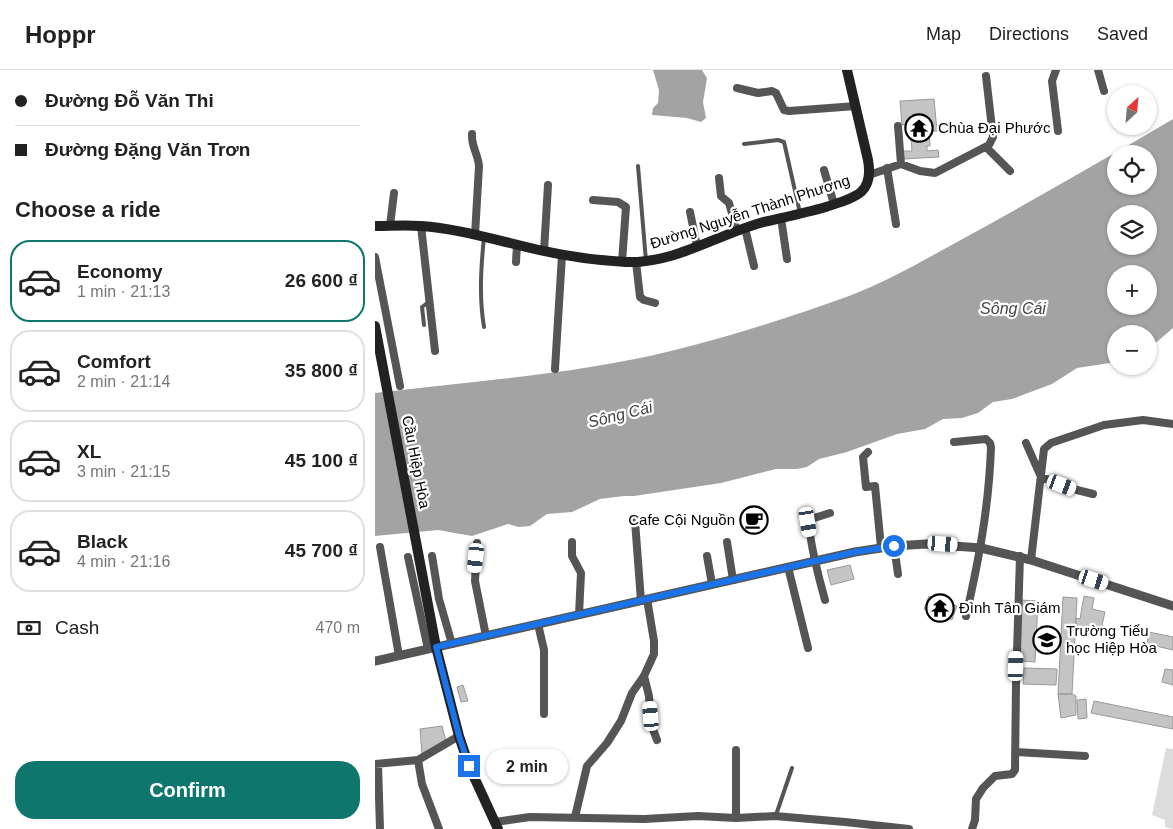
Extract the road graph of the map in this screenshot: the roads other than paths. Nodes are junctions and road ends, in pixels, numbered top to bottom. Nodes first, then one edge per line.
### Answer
1 (847, 70) edge
2 (1056, 70) edge
3 (1098, 70) edge
4 (986, 76) dead end
5 (737, 88) dead end
6 (1104, 91) dead end
7 (856, 106) junction
8 (898, 126) dead end
9 (1058, 132) dead end
10 (472, 134) dead end
11 (744, 144) dead end
12 (986, 147) junction
13 (901, 164) junction
14 (638, 166) dead end
15 (887, 168) junction
16 (824, 170) dead end
17 (1010, 171) dead end
18 (869, 175) junction
19 (719, 178) dead end
20 (548, 185) dead end
21 (394, 193) dead end
22 (593, 200) dead end
23 (834, 204) junction
24 (690, 212) dead end
25 (801, 213) junction
26 (781, 218) junction
27 (896, 224) dead end
28 (375, 226) edge
29 (390, 226) junction
30 (421, 226) junction
31 (741, 230) junction
32 (479, 236) junction
33 (517, 245) junction
34 (697, 246) junction
35 (544, 251) junction
36 (562, 254) junction
37 (375, 257) edge
38 (787, 258) dead end
39 (641, 261) junction
40 (517, 262) dead end
41 (623, 262) junction
42 (755, 266) dead end
43 (430, 301) junction
44 (655, 303) dead end
45 (424, 325) dead end
46 (375, 326) edge
47 (484, 327) dead end
48 (435, 351) dead end
49 (555, 369) dead end
50 (400, 386) dead end
51 (1173, 424) edge
52 (955, 442) dead end
53 (1026, 443) dead end
54 (868, 452) dead end
55 (1041, 477) junction
56 (1093, 494) dead end
57 (830, 513) dead end
58 (635, 521) dead end
59 (573, 542) dead end
60 (727, 542) dead end
61 (477, 543) dead end
62 (894, 546) junction
63 (381, 547) dead end
64 (881, 547) junction
65 (981, 548) junction
66 (432, 556) dead end
67 (707, 556) dead end
68 (1020, 556) junction
69 (408, 557) dead end
70 (1031, 560) junction
71 (816, 561) junction
72 (788, 567) junction
73 (897, 574) dead end
74 (733, 580) junction
75 (712, 584) junction
76 (644, 600) junction
77 (825, 600) dead end
78 (1173, 606) edge
79 (579, 614) junction
80 (967, 616) dead end
81 (538, 624) junction
82 (486, 636) junction
83 (451, 644) junction
84 (432, 648) junction
85 (808, 648) dead end
86 (399, 656) junction
87 (375, 661) edge
88 (644, 676) junction
89 (544, 714) dead end
90 (459, 736) junction
91 (657, 740) dead end
92 (736, 750) dead end
93 (1015, 752) junction
94 (1085, 756) dead end
95 (418, 760) junction
96 (376, 764) edge
97 (792, 768) dead end
98 (775, 816) junction
99 (575, 817) junction
100 (736, 818) junction
101 (643, 819) junction
102 (496, 825) edge
103 (845, 825) edge
104 (380, 829) edge
105 (439, 829) edge
106 (643, 829) edge
107 (909, 829) edge
108 (972, 829) edge

1 - 7 main road, Đường Nguyễn Thành Phương
2 - 9 street
3 - 6 street
4 - 12 street
5 - 7 street
7 - 18 main road, Đường Nguyễn Thành Phương
8 - 13 street
10 - 32 street
11 - 25 lane
12 - 13 street
12 - 17 street
13 - 15 street
14 - 39 lane
15 - 18 street
15 - 27 street
16 - 23 street
18 - 23 main road, Đường Nguyễn Thành Phương
19 - 31 street
20 - 35 street
21 - 29 street
22 - 41 street
23 - 25 main road, Đường Nguyễn Thành Phương
24 - 34 street
25 - 26 main road, Đường Nguyễn Thành Phương
26 - 31 main road, Đường Nguyễn Thành Phương
26 - 38 street
28 - 29 main road, Đường Nguyễn Thành Phương
29 - 30 main road, Đường Nguyễn Thành Phương
30 - 32 main road, Đường Nguyễn Thành Phương
30 - 43 street
31 - 34 main road, Đường Nguyễn Thành Phương
31 - 42 street
32 - 33 main road, Đường Nguyễn Thành Phương
32 - 47 lane
33 - 35 main road, Đường Nguyễn Thành Phương
33 - 40 street
34 - 39 main road, Đường Nguyễn Thành Phương
35 - 36 main road, Đường Nguyễn Thành Phương
36 - 41 main road, Đường Nguyễn Thành Phương
36 - 49 street
37 - 50 street
39 - 41 main road, Đường Nguyễn Thành Phương
39 - 44 street
43 - 45 lane
43 - 48 street
46 - 84 main road, Cầu Hiệp Hòa
51 - 55 street
52 - 65 street
53 - 55 street
54 - 64 street
55 - 56 street
55 - 70 street
57 - 71 street
58 - 76 street
59 - 79 street
60 - 74 street
61 - 82 street
62 - 64 street
62 - 65 street
62 - 73 street
63 - 86 street
64 - 71 street
65 - 68 street
65 - 80 street
66 - 83 street
67 - 75 street
68 - 70 street
68 - 93 street
69 - 84 street
70 - 78 street
71 - 72 street
71 - 77 street
72 - 74 street
72 - 85 street
74 - 75 street
75 - 76 street
76 - 79 street
76 - 88 street
79 - 81 street
81 - 82 street
81 - 89 street
82 - 83 street
83 - 84 street
84 - 86 street
84 - 90 main road, Cầu Hiệp Hòa
86 - 87 street
88 - 91 street
88 - 99 street
90 - 95 street
90 - 102 main road, Cầu Hiệp Hòa
92 - 100 street
93 - 94 street
93 - 108 street
95 - 96 street
95 - 105 street
96 - 104 street
97 - 98 lane
98 - 100 street
98 - 103 street
99 - 101 street
99 - 102 street
100 - 101 street
101 - 106 street
103 - 107 street

